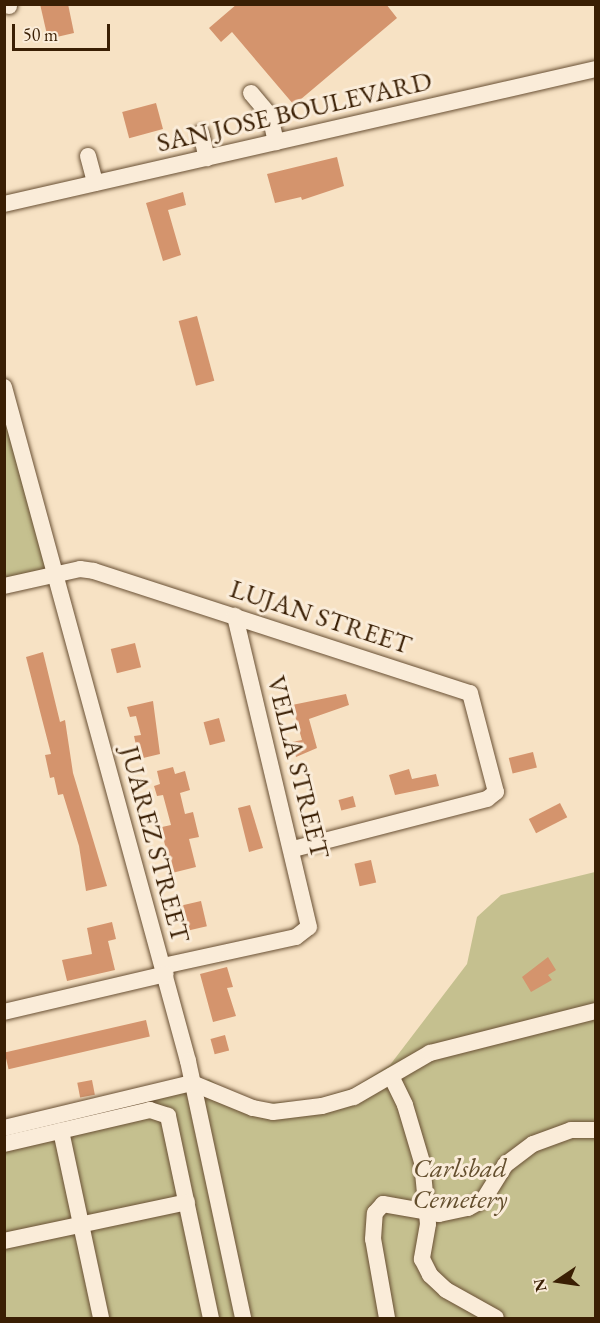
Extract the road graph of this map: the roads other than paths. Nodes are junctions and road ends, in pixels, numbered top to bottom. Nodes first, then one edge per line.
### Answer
1 (596, 69) edge
2 (251, 93) dead end
3 (201, 133) dead end
4 (276, 142) junction
5 (88, 156) dead end
6 (207, 158) junction
7 (95, 183) junction
8 (4, 204) edge
9 (4, 387) edge
10 (56, 575) junction
11 (4, 586) edge
12 (235, 616) junction
13 (293, 849) junction
14 (164, 970) junction
15 (596, 1011) edge
16 (4, 1012) edge
17 (391, 1076) junction
18 (192, 1083) junction
19 (4, 1128) edge
20 (596, 1130) edge
21 (61, 1131) junction
22 (4, 1144) edge
23 (187, 1202) junction
24 (428, 1213) junction
25 (81, 1225) junction
26 (4, 1241) edge
27 (101, 1318) edge
28 (211, 1318) edge
29 (243, 1318) edge
30 (387, 1318) edge
31 (495, 1318) edge

1 - 4 street, SAN JOSE BOULEVARD
2 - 4 street
3 - 6 street
4 - 6 street, SAN JOSE BOULEVARD
5 - 7 street
6 - 7 street, SAN JOSE BOULEVARD
7 - 8 street, SAN JOSE BOULEVARD
9 - 10 street, JUAREZ STREET
10 - 11 street, LUJAN STREET
10 - 12 street, LUJAN STREET
10 - 14 street, JUAREZ STREET
12 - 13 street, VELLA STREET
12 - 13 street, LUJAN STREET
13 - 14 street, VELLA STREET
14 - 16 street
14 - 18 street, JUAREZ STREET
15 - 17 street
17 - 18 street
17 - 24 street
18 - 19 street
18 - 29 street, JUAREZ STREET
20 - 24 street
21 - 22 street
21 - 23 street
21 - 25 street
23 - 25 street
23 - 28 street
24 - 30 street
24 - 31 street
25 - 26 street
25 - 27 street

